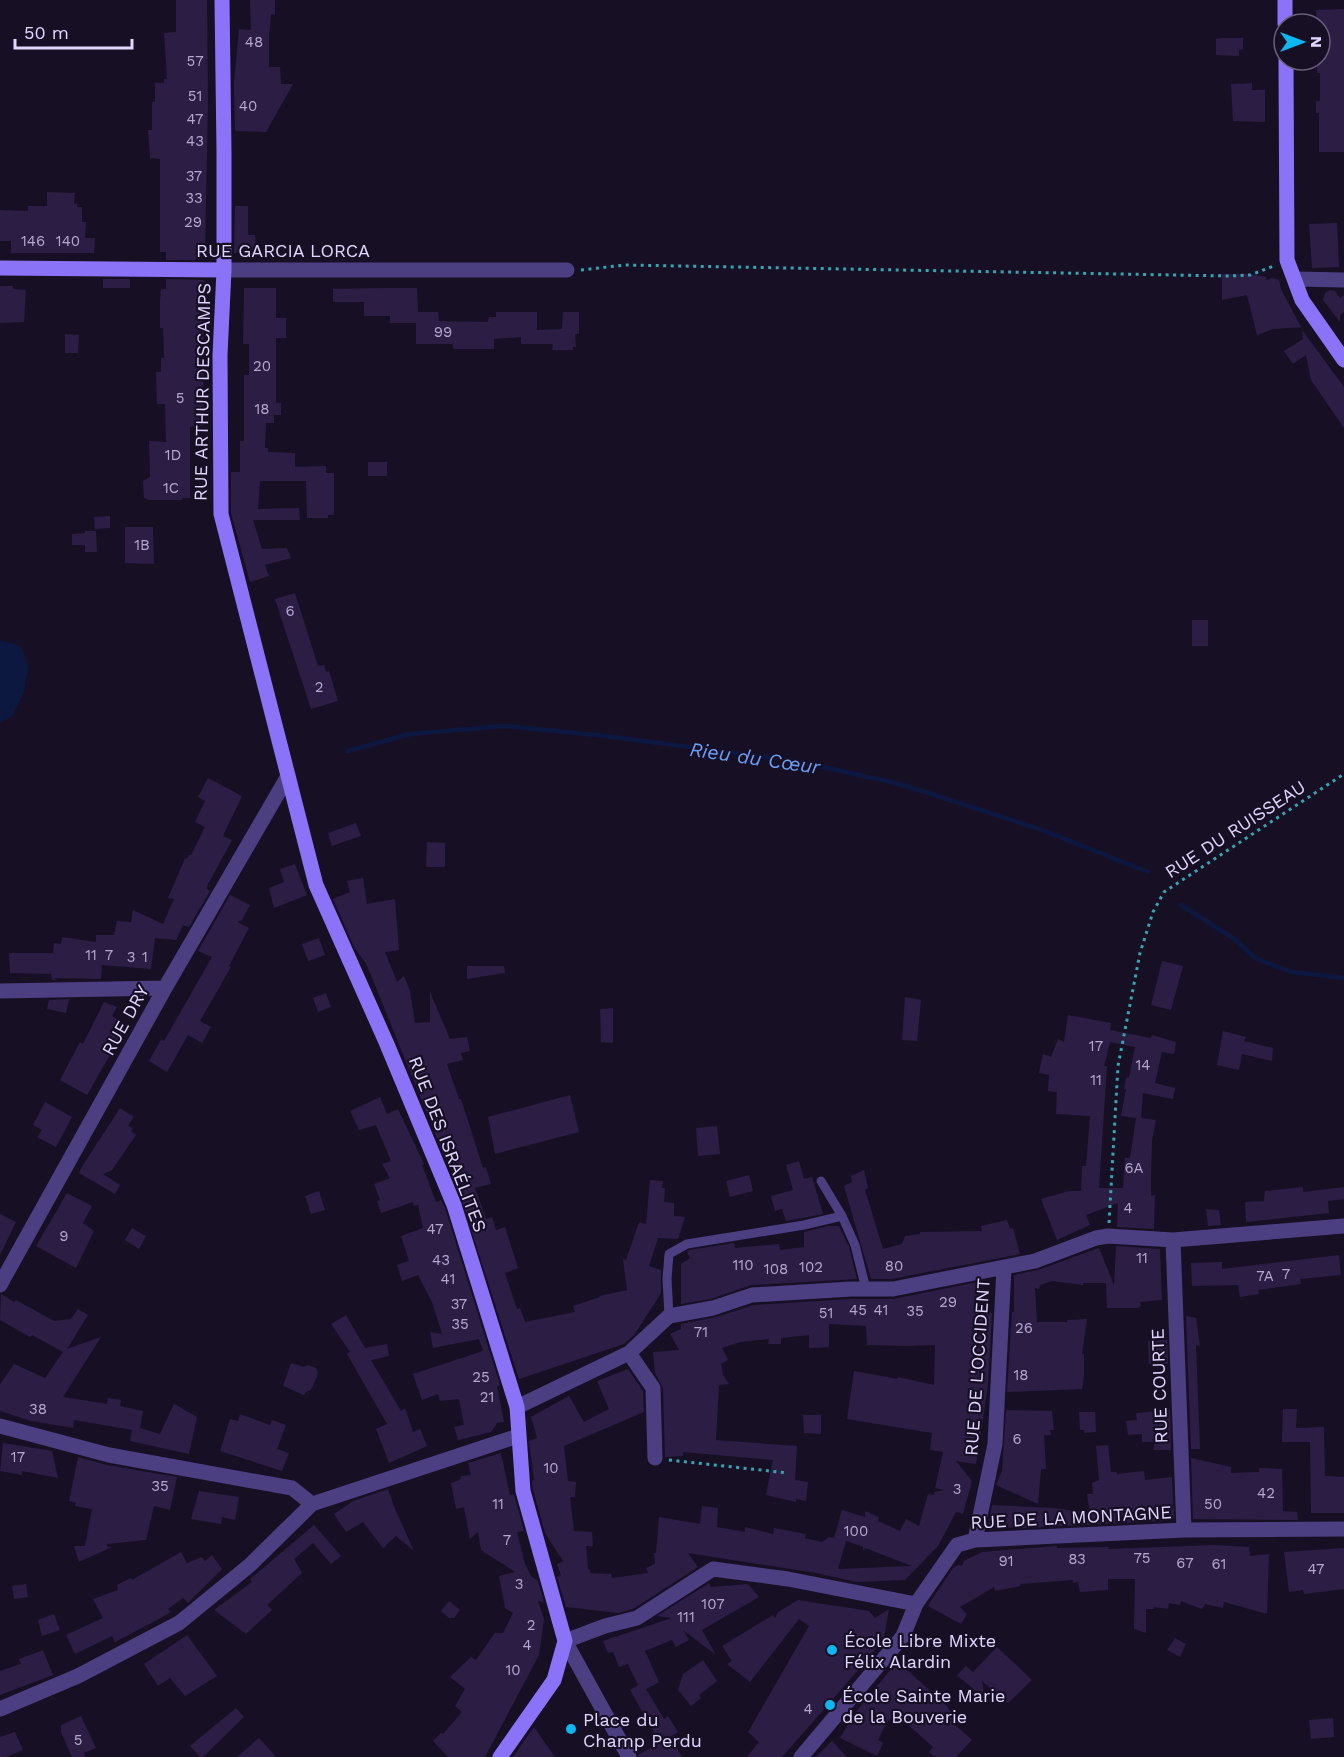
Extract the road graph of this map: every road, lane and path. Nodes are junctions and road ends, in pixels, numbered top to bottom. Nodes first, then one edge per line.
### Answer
1 (222, 0) edge
2 (1286, 72) edge
3 (1287, 260) junction
4 (0, 268) edge
5 (224, 270) junction
6 (567, 270) joint
7 (1294, 279) junction
8 (1344, 280) edge
9 (1344, 360) edge
10 (1344, 774) edge
11 (288, 776) junction
12 (165, 988) junction
13 (0, 991) edge
14 (821, 1181) dead end
15 (842, 1216) junction
16 (1344, 1226) edge
17 (1108, 1236) junction
18 (1173, 1240) junction
19 (1004, 1268) junction
20 (0, 1285) edge
21 (866, 1289) junction
22 (669, 1316) junction
23 (629, 1353) junction
24 (517, 1407) junction
25 (0, 1426) edge
26 (518, 1437) junction
27 (655, 1458) joint
28 (788, 1473) dead end
29 (312, 1504) junction
30 (1344, 1529) edge
31 (1184, 1530) junction
32 (975, 1540) junction
33 (916, 1604) junction
34 (565, 1641) junction
35 (0, 1709) edge
36 (500, 1757) edge
37 (629, 1757) edge
38 (801, 1757) edge

1 - 5 street, RUE ARTHUR DESCAMPS
2 - 3 street
3 - 6 path
3 - 7 street
4 - 5 street, RUE GARCIA LORCA
5 - 6 street, RUE GARCIA LORCA
5 - 11 street, RUE ARTHUR DESCAMPS
7 - 8 street
7 - 9 street
10 - 17 path, RUE DU RUISSEAU
11 - 12 street, RUE DRY
11 - 24 street, RUE DES ISRAÉLITES
12 - 13 street
12 - 20 street, RUE DRY
14 - 15 lane
15 - 21 lane
15 - 22 lane
16 - 18 street
17 - 18 street
17 - 19 street
18 - 31 street, RUE COURTE
19 - 21 street
19 - 32 street, RUE DE L'OCCIDENT
21 - 22 street
22 - 23 street
23 - 24 street
23 - 27 street
24 - 26 street, RUE DES ISRAÉLITES
25 - 29 street
26 - 29 street
26 - 34 street, RUE DES ISRAÉLITES
27 - 28 path
29 - 35 street
30 - 31 street, RUE DE LA MONTAGNE
31 - 32 street, RUE DE LA MONTAGNE
32 - 33 street, RUE DE LA MONTAGNE
33 - 34 street
33 - 38 street, RUE DE LA MONTAGNE
34 - 36 street
34 - 37 street

